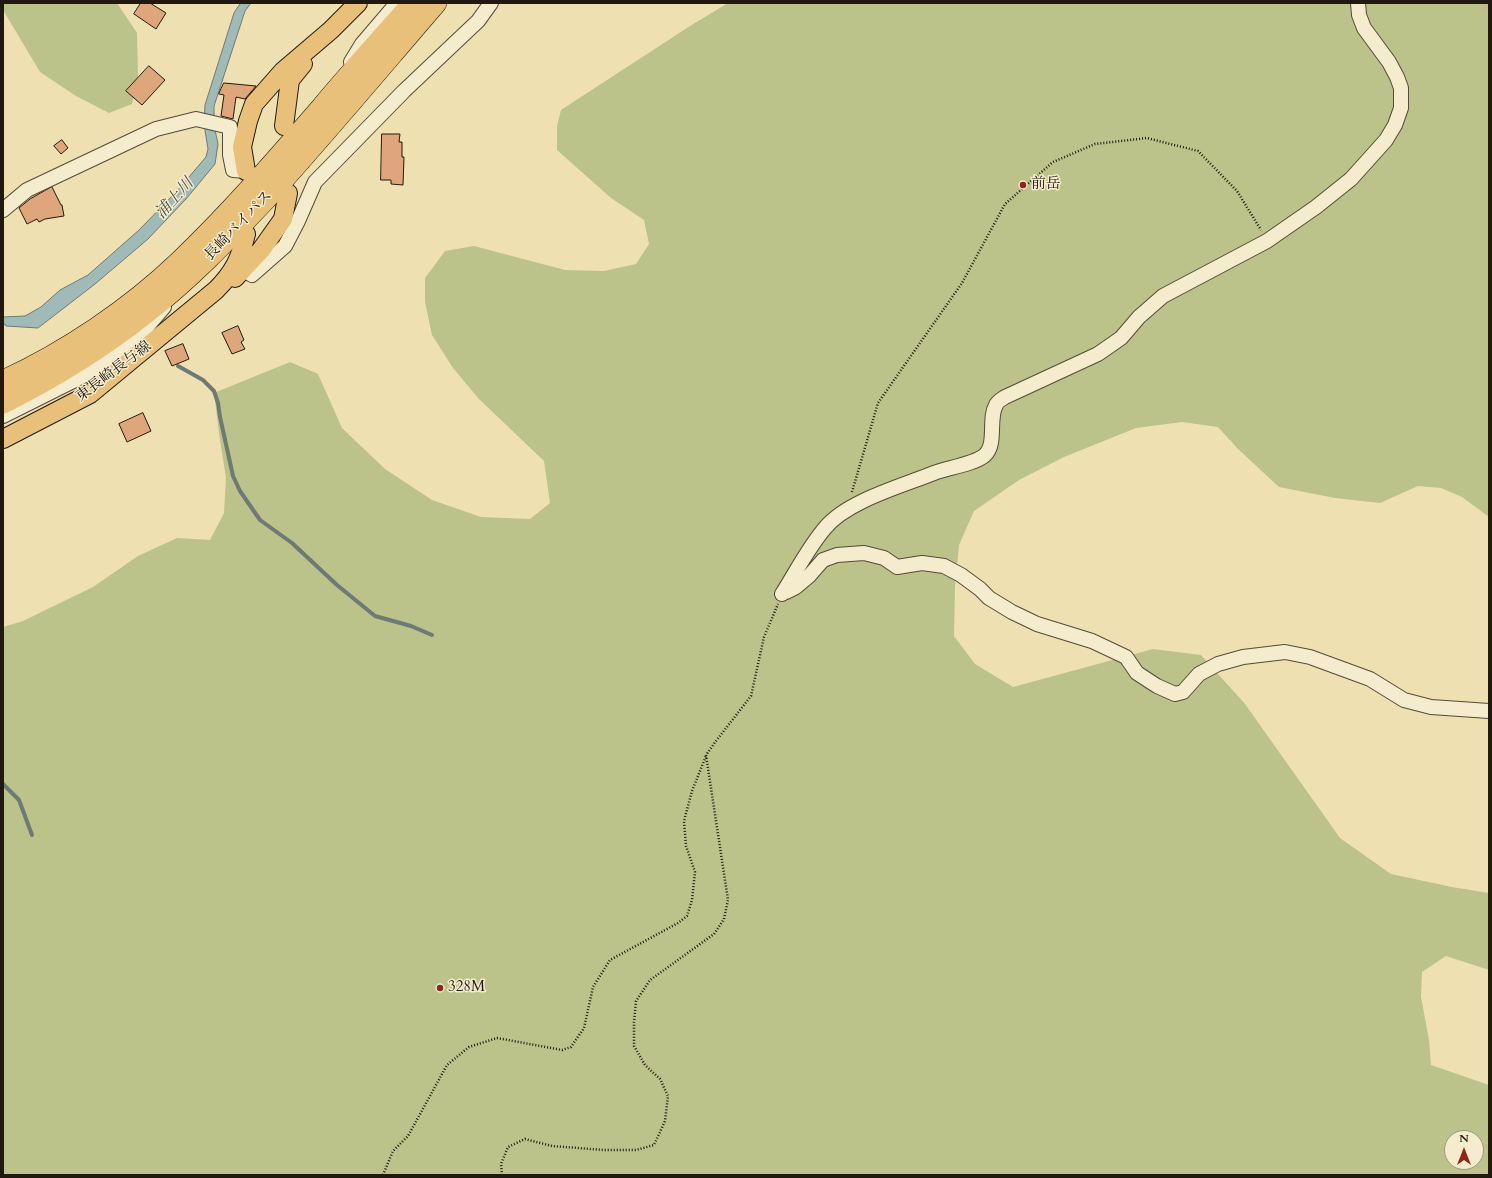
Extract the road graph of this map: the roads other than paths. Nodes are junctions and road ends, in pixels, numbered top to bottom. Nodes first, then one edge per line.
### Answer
1 (358, 3) edge
2 (398, 3) edge
3 (413, 3) edge
4 (436, 3) edge
5 (491, 3) edge
6 (1358, 3) edge
7 (331, 30) junction
8 (325, 103) junction
9 (284, 126) dead end
10 (246, 171) joint
11 (288, 193) dead end
12 (3, 210) edge
13 (246, 234) dead end
14 (244, 270) junction
15 (193, 274) junction
16 (216, 290) junction
17 (3, 381) edge
18 (3, 403) edge
19 (3, 416) edge
20 (3, 438) edge
21 (1489, 711) edge

1 - 7 main road
2 - 8 street
3 - 8 highway, 長崎バイパス
4 - 15 highway, 長崎バイパス
5 - 14 street
6 - 21 street
7 - 9 main road
7 - 10 main road
8 - 17 highway, 長崎バイパス
10 - 12 street
11 - 14 main road, 東長崎長与線
13 - 16 main road, 東長崎長与線
14 - 16 main road, 東長崎長与線
15 - 18 highway, 長崎バイパス
15 - 19 street
16 - 20 main road, 東長崎長与線

